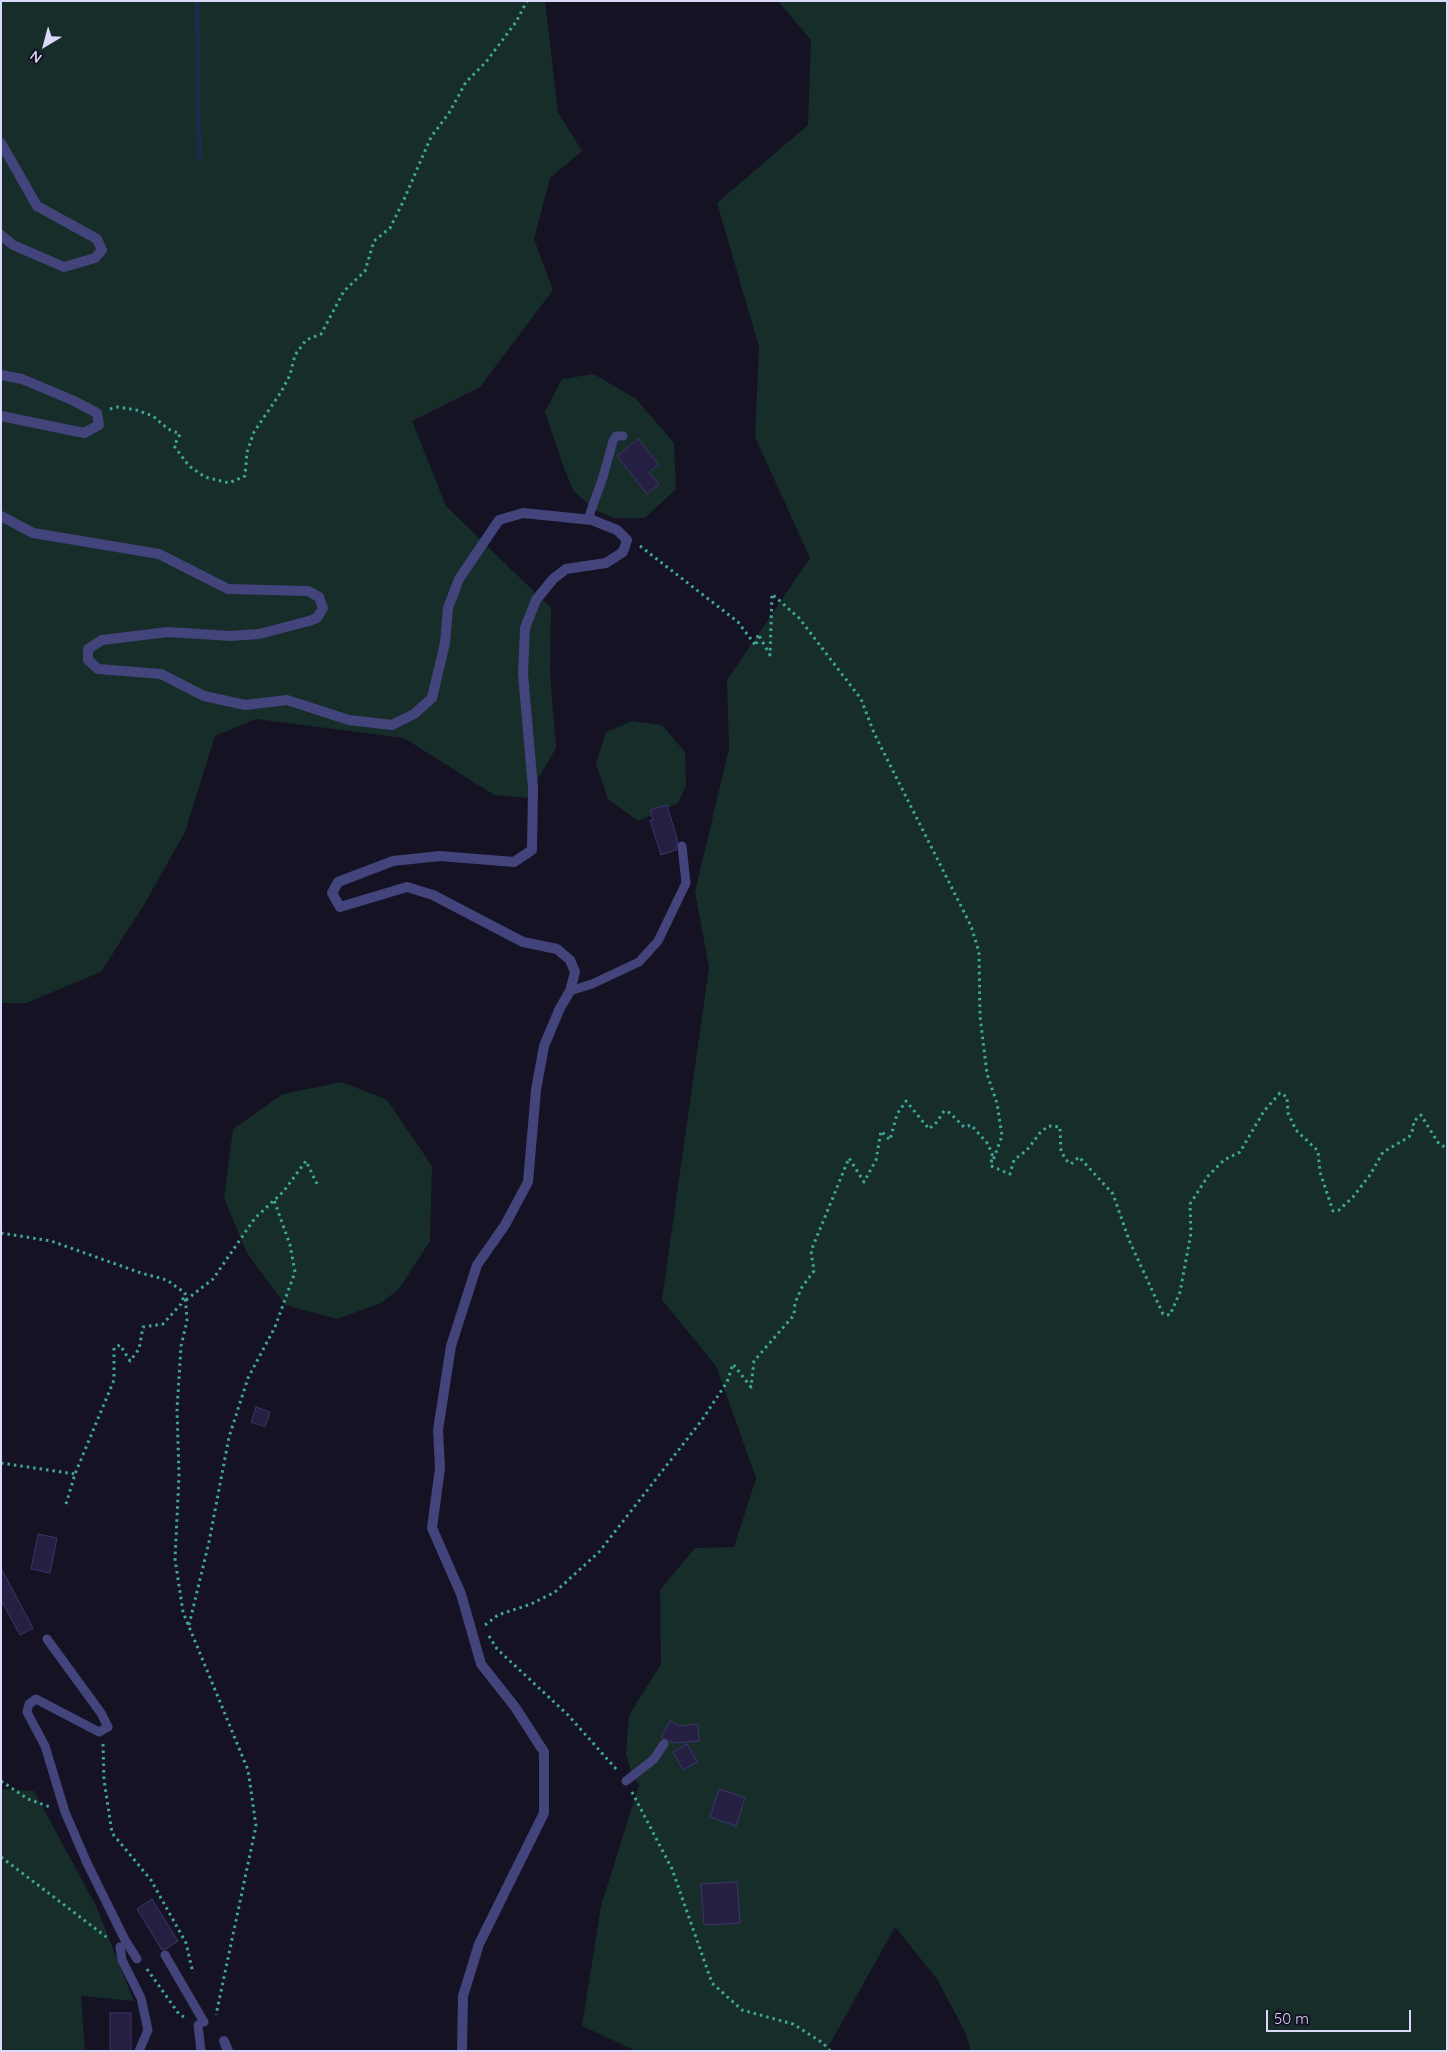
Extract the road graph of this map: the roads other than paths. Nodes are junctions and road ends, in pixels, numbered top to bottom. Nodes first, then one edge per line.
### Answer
1 (1, 143) edge
2 (1, 235) edge
3 (1, 376) edge
4 (1, 416) edge
5 (622, 436) dead end
6 (1, 516) edge
7 (588, 519) junction
8 (682, 846) dead end
9 (570, 990) junction
10 (47, 1638) dead end
11 (664, 1744) dead end
12 (626, 1781) road end
13 (120, 1947) road end
14 (165, 1955) dead end
15 (137, 1959) road end
16 (139, 2051) edge
17 (201, 2051) edge
18 (462, 2051) edge

1 - 2 street
3 - 4 street
5 - 7 lane
6 - 7 street
7 - 9 street
8 - 9 lane
9 - 18 street
10 - 15 lane
11 - 12 lane
13 - 16 lane
14 - 17 lane

